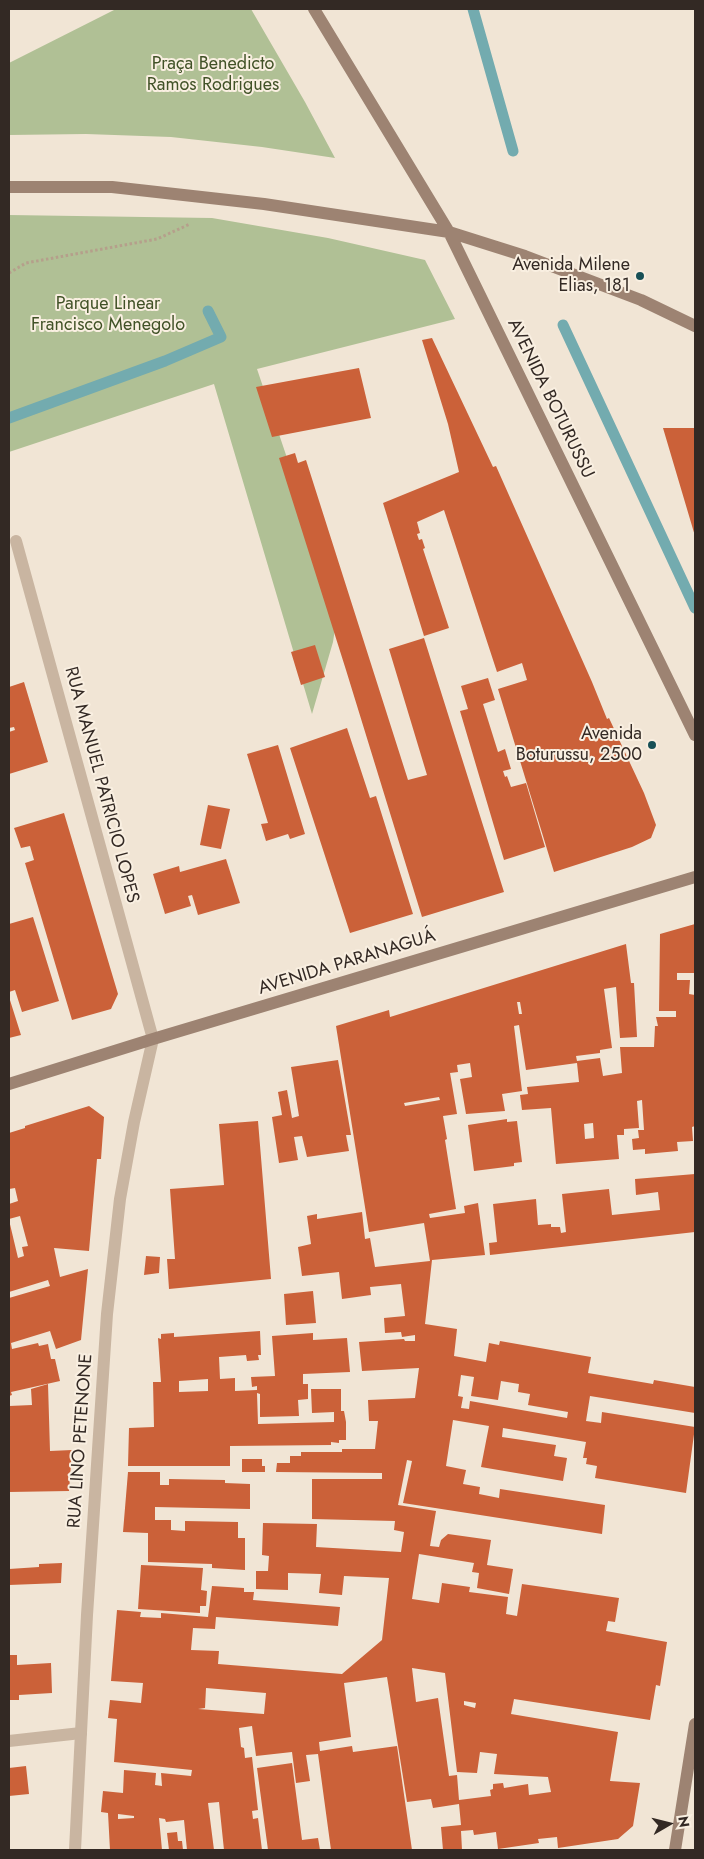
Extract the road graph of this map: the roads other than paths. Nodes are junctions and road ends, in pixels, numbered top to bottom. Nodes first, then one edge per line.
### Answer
1 (314, 9) edge
2 (9, 187) edge
3 (450, 232) junction
4 (695, 326) edge
5 (16, 541) dead end
6 (695, 735) edge
7 (695, 877) edge
8 (153, 1039) junction
9 (9, 1084) edge
10 (695, 1724) edge
11 (81, 1733) junction
12 (9, 1741) edge
13 (75, 1850) edge
14 (674, 1850) edge

1 - 3 main road, AVENIDA BOTURUSSU
2 - 3 main road
3 - 4 main road
3 - 6 main road, AVENIDA BOTURUSSU
5 - 8 street, RUA MANUEL PATRICIO LOPES
7 - 8 main road, AVENIDA PARANAGUÁ
8 - 9 main road, AVENIDA PARANAGUÁ
8 - 11 street, RUA LINO PETENONE
10 - 14 main road
11 - 12 street
11 - 13 street, RUA LINO PETENONE

